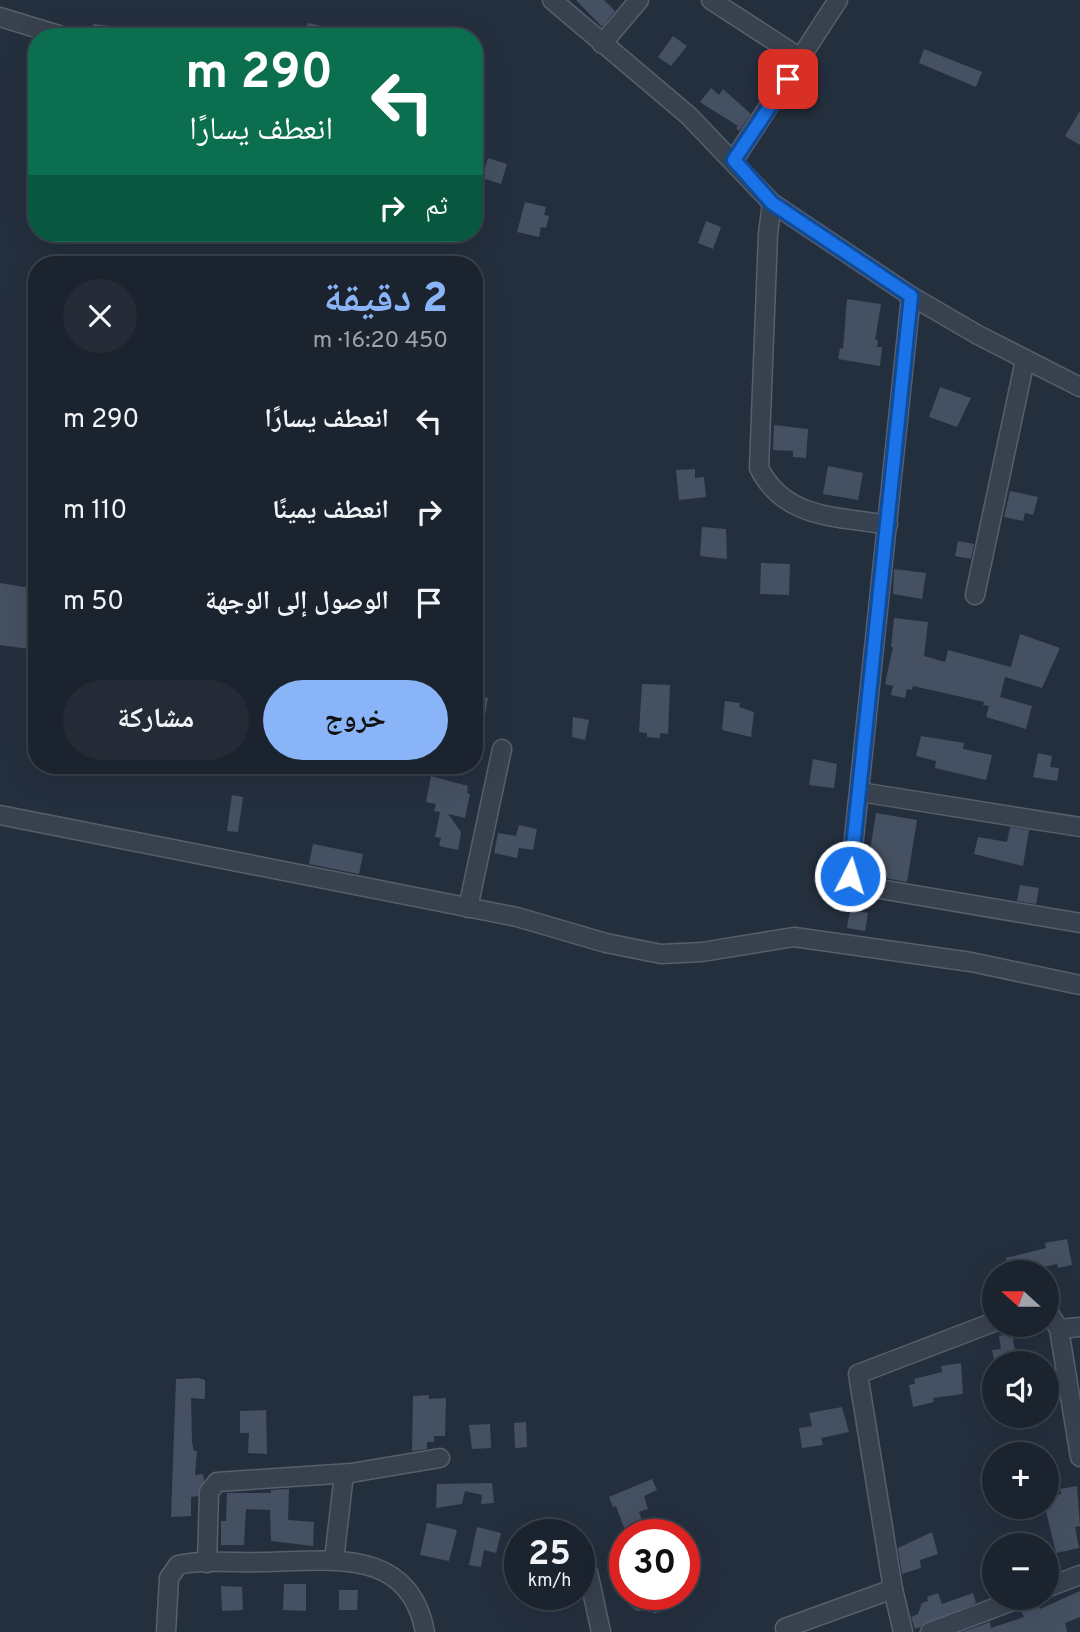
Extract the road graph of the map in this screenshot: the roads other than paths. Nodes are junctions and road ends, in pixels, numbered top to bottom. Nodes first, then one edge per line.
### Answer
1 (552, 0) edge
2 (639, 0) edge
3 (711, 0) edge
4 (838, 0) edge
5 (0, 17) edge
6 (36, 28) edge
7 (602, 44) junction
8 (802, 58) junction
9 (734, 160) junction
10 (772, 203) junction
11 (911, 296) junction
12 (1025, 360) junction
13 (1080, 387) edge
14 (888, 525) junction
15 (975, 596) dead end
16 (502, 749) dead end
17 (860, 792) junction
18 (0, 815) edge
19 (1080, 827) edge
20 (468, 908) junction
21 (1080, 923) edge
22 (1080, 985) edge
23 (982, 1327) edge
24 (1080, 1327) edge
25 (1059, 1329) joint
26 (1080, 1457) edge
27 (440, 1458) dead end
28 (344, 1474) junction
29 (334, 1560) junction
30 (207, 1563) junction
31 (1080, 1576) edge
32 (1059, 1583) edge
33 (893, 1589) junction
34 (595, 1604) edge
35 (989, 1610) edge
36 (785, 1628) dead end
37 (166, 1632) edge
38 (425, 1632) edge
39 (601, 1632) edge
40 (904, 1632) edge
41 (930, 1632) edge

1 - 7 street
2 - 7 street
3 - 8 street
4 - 8 street
5 - 6 street
7 - 9 street
8 - 9 street
9 - 10 street
10 - 11 street
10 - 14 street
11 - 12 street
11 - 14 street
12 - 13 street
12 - 15 street
14 - 17 street
16 - 20 street
17 - 19 street
17 - 21 street
18 - 20 street
20 - 22 street
23 - 33 street
24 - 25 street
25 - 26 street
27 - 28 street
28 - 29 street
28 - 30 street
29 - 30 street
29 - 38 street
30 - 37 street
31 - 32 street
33 - 36 street
33 - 40 street
34 - 39 street
35 - 41 street

